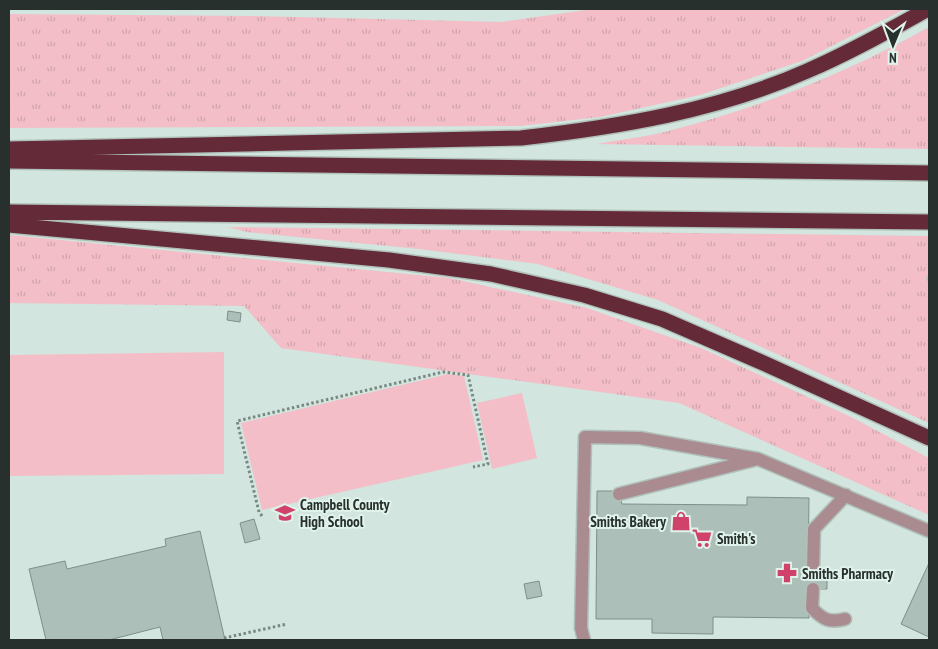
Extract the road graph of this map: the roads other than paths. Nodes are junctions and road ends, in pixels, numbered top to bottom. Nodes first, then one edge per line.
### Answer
1 (928, 9) edge
2 (9, 149) edge
3 (9, 161) edge
4 (929, 173) edge
5 (9, 212) edge
6 (929, 222) edge
7 (9, 225) edge
8 (929, 438) edge
9 (758, 459) junction
10 (619, 494) dead end
11 (846, 495) junction
12 (929, 531) edge
13 (816, 570) tunnel mouth
14 (816, 589) tunnel mouth
15 (845, 619) dead end
16 (584, 640) edge

1 - 2 highway
3 - 4 highway
5 - 6 highway
7 - 8 highway
9 - 10 lane
9 - 11 lane
9 - 16 lane
11 - 12 lane
11 - 13 lane
14 - 15 lane

